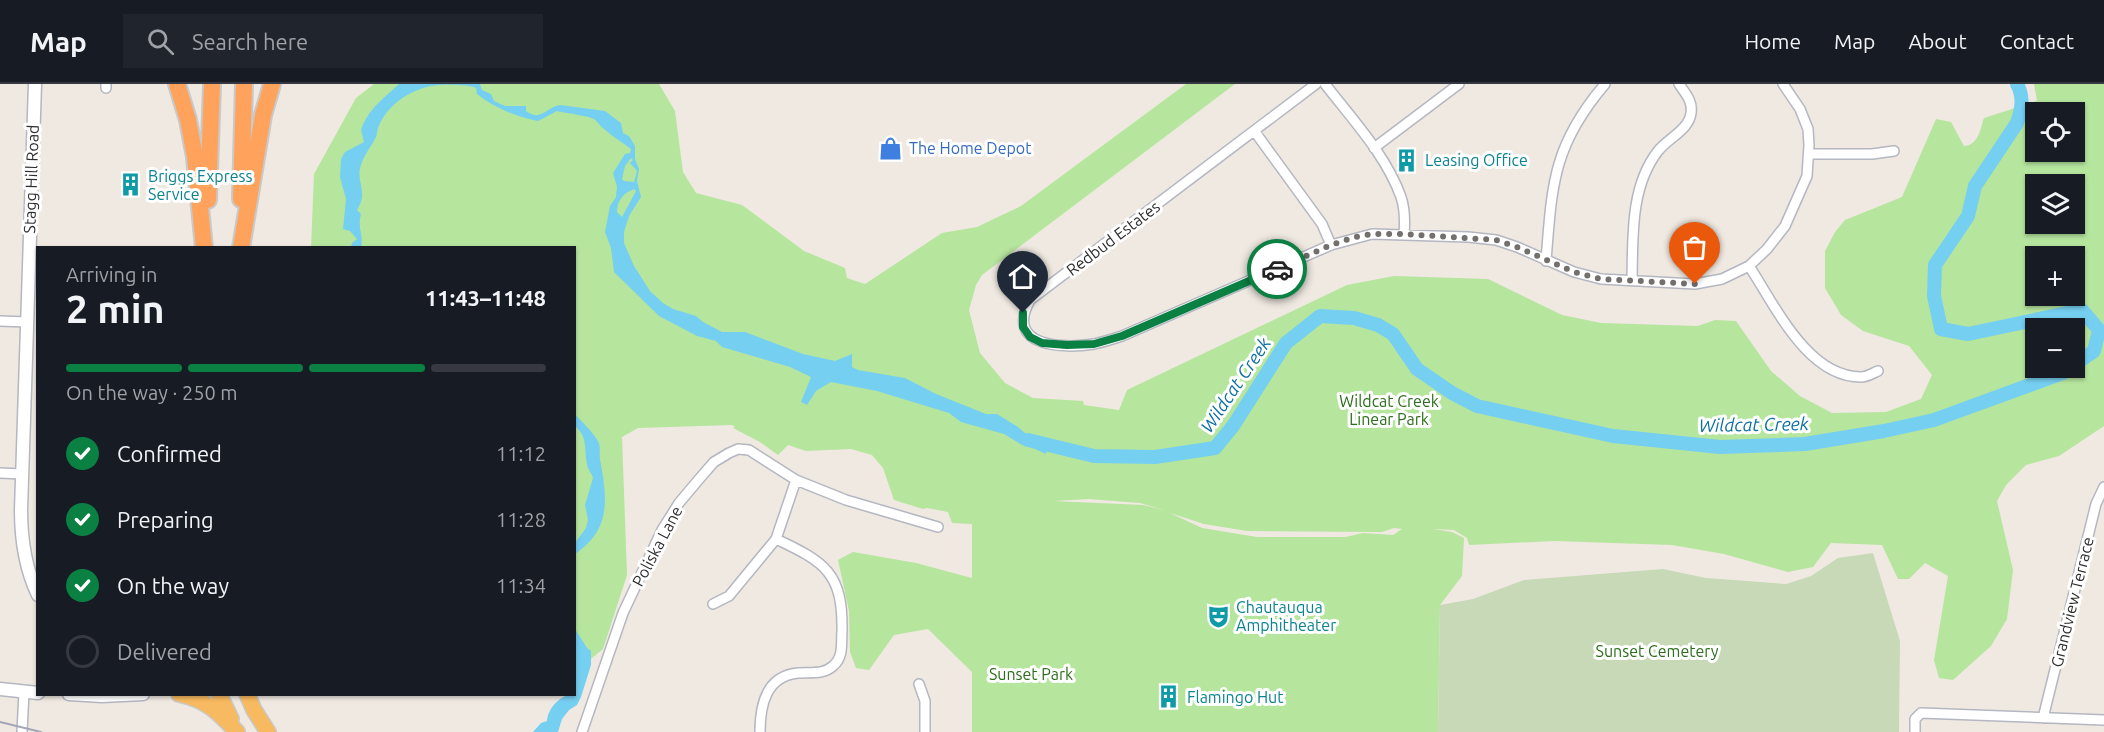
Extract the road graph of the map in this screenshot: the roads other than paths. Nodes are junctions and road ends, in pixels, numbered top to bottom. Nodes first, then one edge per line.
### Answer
1 (35, 84) edge
2 (177, 84) edge
3 (212, 84) edge
4 (244, 84) edge
5 (272, 84) edge
6 (1316, 84) edge
7 (1325, 84) edge
8 (1459, 84) edge
9 (1605, 84) edge
10 (1679, 84) edge
11 (1783, 84) edge
12 (1256, 132) junction
13 (1374, 148) junction
14 (1894, 151) dead end
15 (1809, 154) junction
16 (1404, 234) junction
17 (1331, 245) junction
18 (205, 246) edge
19 (205, 246) edge
20 (240, 246) edge
21 (240, 246) edge
22 (1546, 261) junction
23 (1749, 266) junction
24 (1632, 280) junction
25 (0, 321) edge
26 (27, 322) junction
27 (1878, 371) dead end
28 (0, 473) edge
29 (22, 474) junction
30 (796, 480) junction
31 (2104, 487) edge
32 (938, 527) dead end
33 (776, 539) junction
34 (36, 591) edge
35 (713, 604) dead end
36 (919, 684) dead end
37 (0, 689) edge
38 (24, 692) junction
39 (36, 693) edge
40 (188, 696) edge
41 (220, 696) edge
42 (248, 696) edge
43 (2043, 718) junction
44 (2104, 720) edge
45 (22, 732) edge
46 (238, 732) edge
47 (268, 732) edge
48 (582, 732) edge
49 (760, 732) edge
50 (925, 732) edge
51 (1915, 732) edge

1 - 26 street, Stagg Hill Road
2 - 18 highway
3 - 19 highway
4 - 20 highway
5 - 21 highway
6 - 12 street, Redbud Estates
7 - 13 street
8 - 13 street
9 - 22 street
10 - 24 street
11 - 15 street, Redbud Estates
12 - 17 street
12 - 17 street, Redbud Estates
13 - 16 street
14 - 15 street
15 - 23 street, Redbud Estates
16 - 17 street, Redbud Estates
16 - 22 street, Redbud Estates
22 - 24 street, Redbud Estates
23 - 24 street, Redbud Estates
23 - 27 street
25 - 26 street
26 - 29 street, Stagg Hill Road
28 - 29 street
29 - 34 street, Stagg Hill Road
30 - 32 street, Poliska Lane
30 - 33 street
30 - 48 street, Poliska Lane
31 - 43 street, Grandview Terrace
33 - 35 street
33 - 49 street
36 - 50 street
37 - 38 street
38 - 39 street
38 - 45 street
40 - 46 highway
41 - 46 highway
42 - 47 highway
43 - 44 street
43 - 51 street

